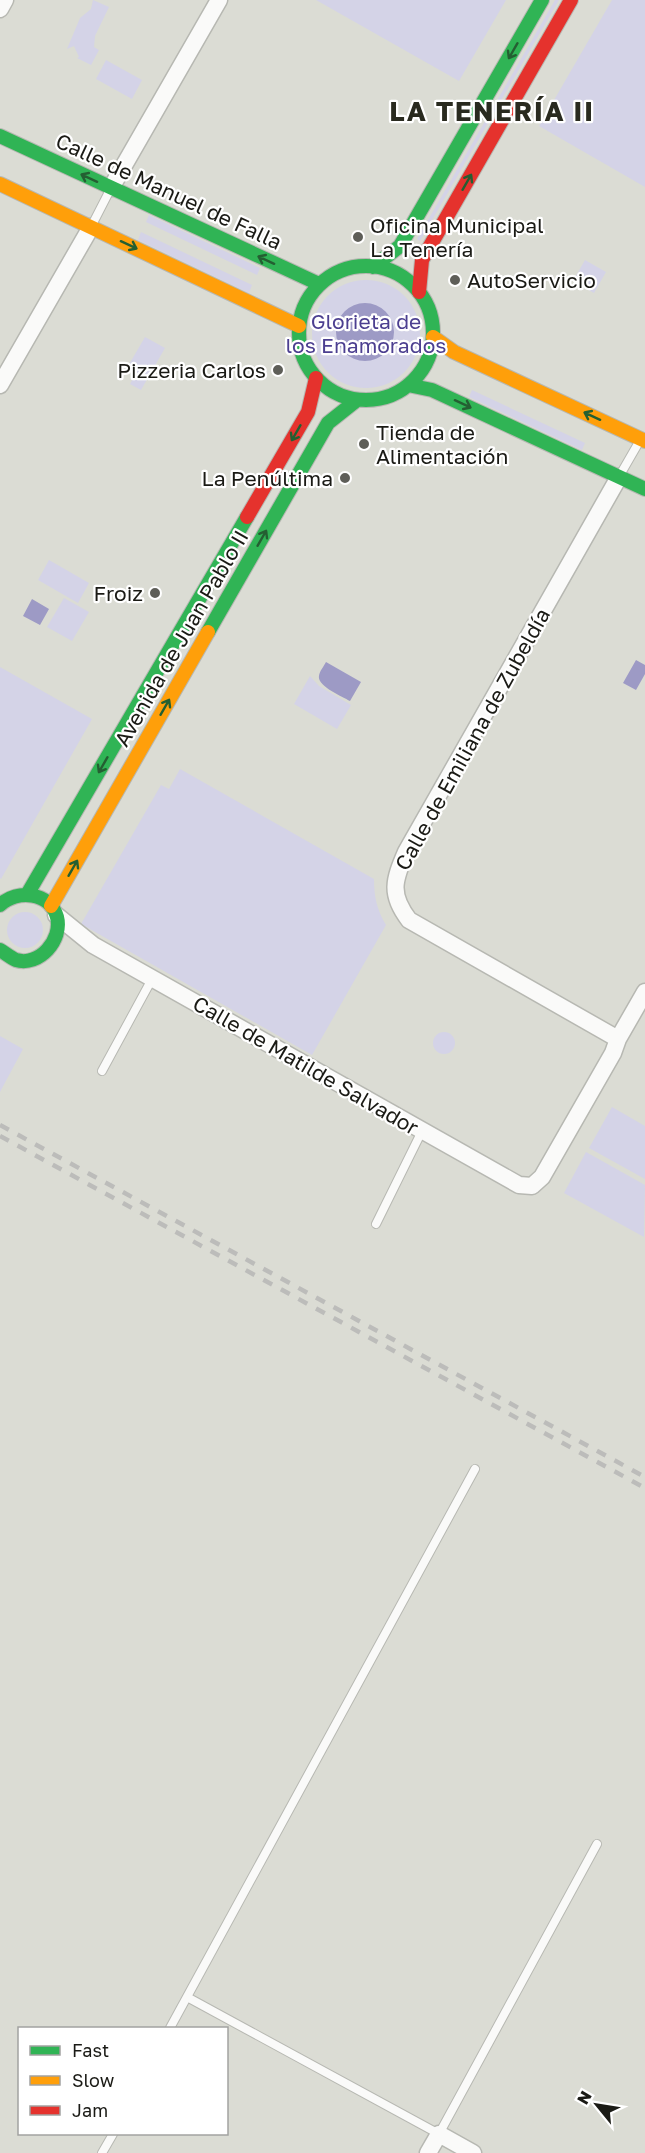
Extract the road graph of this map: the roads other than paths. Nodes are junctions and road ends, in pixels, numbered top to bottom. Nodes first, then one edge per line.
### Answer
1 (5, 0) edge
2 (219, 0) edge
3 (542, 0) edge
4 (571, 0) edge
5 (0, 9) edge
6 (0, 136) edge
7 (0, 184) edge
8 (111, 188) junction
9 (91, 227) junction
10 (373, 267) junction
11 (319, 284) junction
12 (419, 292) junction
13 (299, 326) junction
14 (433, 337) junction
15 (316, 378) junction
16 (0, 385) edge
17 (408, 385) junction
18 (357, 400) junction
19 (644, 437) edge
20 (619, 477) junction
21 (645, 489) edge
22 (0, 887) edge
23 (25, 894) junction
24 (0, 905) edge
25 (54, 910) junction
26 (93, 945) junction
27 (51, 949) junction
28 (3, 956) edge
29 (152, 979) junction
30 (645, 992) edge
31 (618, 1039) junction
32 (102, 1071) dead end
33 (422, 1131) junction
34 (376, 1224) dead end
35 (475, 1469) dead end
36 (597, 1844) dead end
37 (187, 1997) junction
38 (171, 2027) edge
39 (439, 2134) junction
40 (112, 2135) edge
41 (102, 2153) edge
42 (428, 2153) edge
43 (473, 2153) edge

1 - 5 street
2 - 8 street
3 -> 10 street
12 -> 4 street
8 -> 6 street, Calle de Manuel de Falla
7 - 9 street
8 - 9 lane
11 -> 8 street, Calle de Manuel de Falla
9 -> 13 street
9 - 16 street
10 - 11 street
10 - 12 street
11 - 13 street
12 - 14 street
13 - 15 street
14 - 17 street
19 -> 14 street
15 - 18 street
15 -> 23 street, Avenida de Juan Pablo II
17 - 18 street
17 -> 20 street
25 -> 18 street, Avenida de Juan Pablo II
19 - 20 lane
20 - 21 street
20 - 31 street, Calle de Emiliana de Zubeldía
22 - 23 street
23 - 24 street
23 - 25 street
25 - 26 street, Calle de Matilde Salvador
25 - 27 street
26 - 27 street, Calle de Matilde Salvador
26 - 29 street, Calle de Matilde Salvador
27 - 28 street
29 - 32 lane
29 - 33 street, Calle de Matilde Salvador
30 - 31 street
31 - 33 street, Calle de Matilde Salvador
33 - 34 lane
35 - 37 lane
36 - 39 lane
37 - 38 lane
37 - 39 lane
39 - 42 street
39 - 43 street
40 - 41 lane

